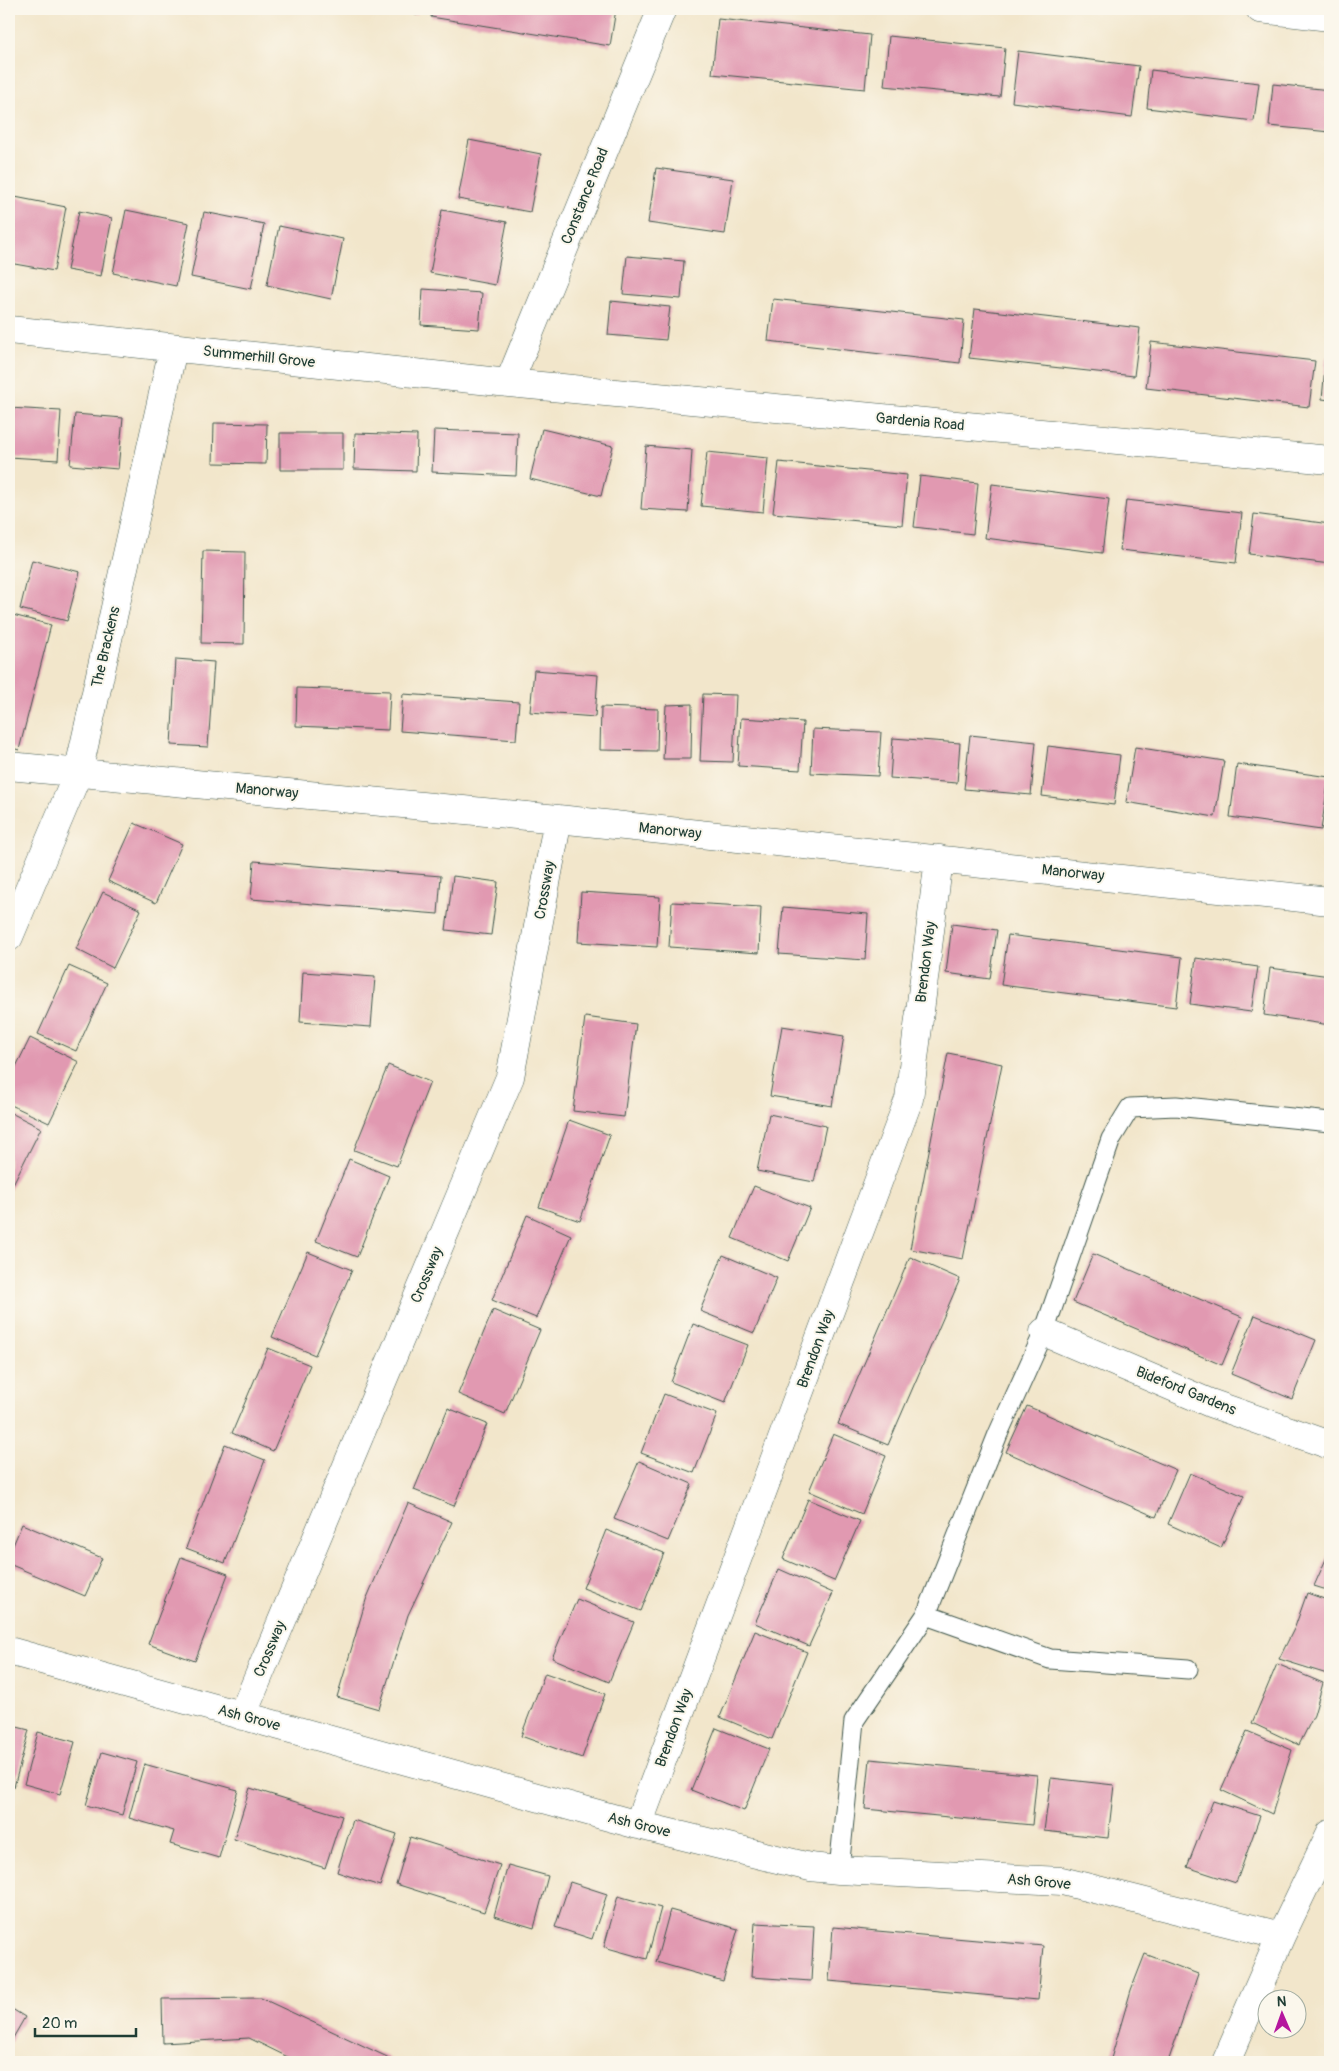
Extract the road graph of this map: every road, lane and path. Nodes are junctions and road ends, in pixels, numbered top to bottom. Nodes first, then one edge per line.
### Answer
1 (662, 9) edge
2 (1260, 9) edge
3 (1330, 17) edge
4 (9, 330) edge
5 (173, 349) junction
6 (509, 383) junction
7 (1330, 460) edge
8 (9, 766) edge
9 (78, 773) junction
10 (558, 819) junction
11 (939, 859) junction
12 (1330, 901) edge
13 (9, 937) edge
14 (1330, 1122) edge
15 (1044, 1332) junction
16 (1330, 1445) edge
17 (926, 1615) junction
18 (9, 1651) edge
19 (1188, 1668) dead end
20 (242, 1716) junction
21 (638, 1825) junction
22 (1330, 1834) edge
23 (839, 1870) junction
24 (1281, 1936) junction
25 (1226, 2062) edge

1 - 6 street, Constance Road
2 - 3 street
4 - 5 street, Summerhill Grove
5 - 6 street, Summerhill Grove
5 - 9 street, The Brackens
6 - 7 street, Gardenia Road
8 - 9 street, Manorway
9 - 10 street, Manorway
9 - 13 street, The Brackens
10 - 11 street, Manorway
10 - 20 street, Crossway
11 - 12 street, Manorway
11 - 21 street, Brendon Way
14 - 15 lane
15 - 16 street, Bideford Gardens
15 - 17 lane
17 - 19 lane
17 - 23 lane
18 - 20 street, Ash Grove
20 - 21 street, Ash Grove
21 - 23 street, Ash Grove
22 - 24 street
23 - 24 street, Ash Grove
24 - 25 street

